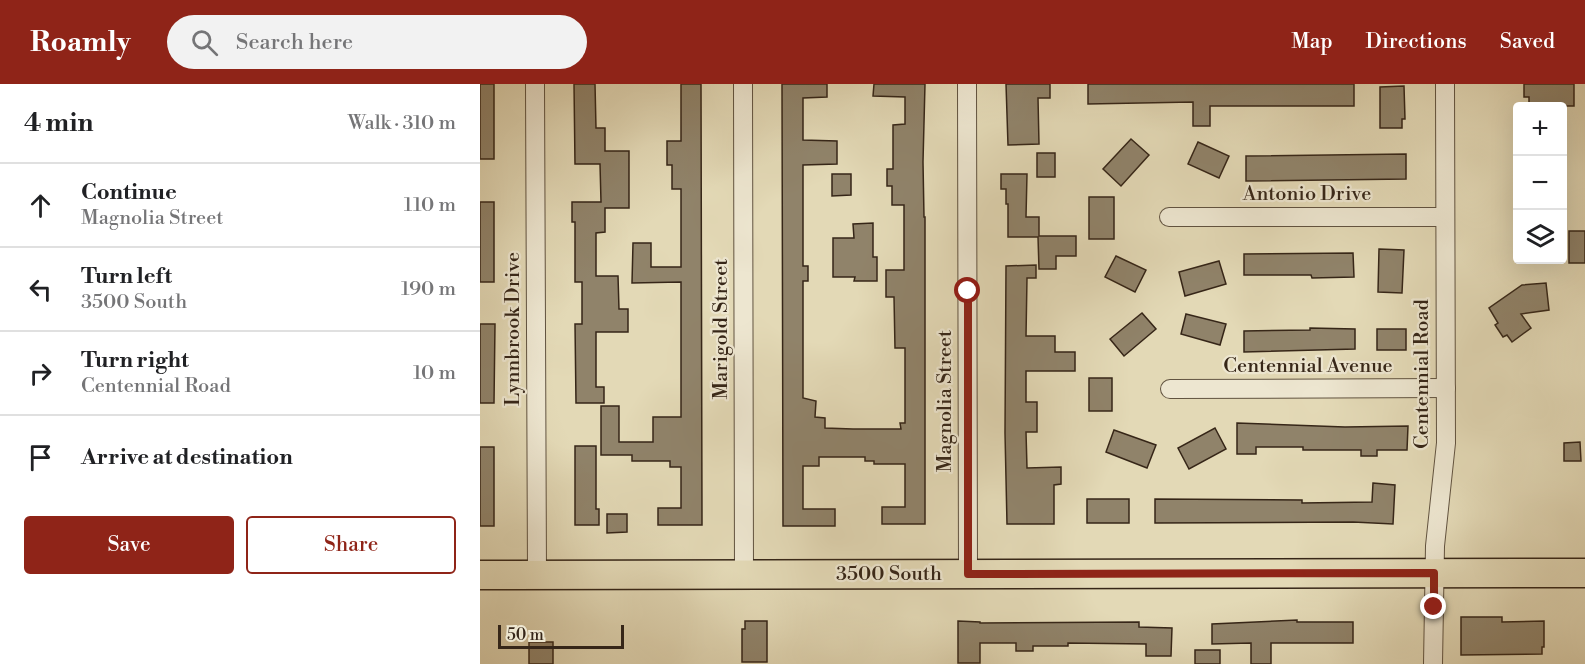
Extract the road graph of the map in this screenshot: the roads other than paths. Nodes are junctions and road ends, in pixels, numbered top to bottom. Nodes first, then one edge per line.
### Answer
1 (535, 84) edge
2 (743, 84) edge
3 (967, 84) edge
4 (1445, 84) edge
5 (1169, 217) dead end
6 (1445, 217) junction
7 (1446, 388) junction
8 (1170, 389) dead end
9 (1434, 573) junction
10 (1585, 573) edge
11 (744, 574) junction
12 (968, 574) junction
13 (480, 575) edge
14 (537, 575) junction
15 (1433, 664) edge

1 - 14 street, Lynnbrook Drive
2 - 11 street, Marigold Street
3 - 12 street, Magnolia Street
4 - 6 street, Centennial Road
5 - 6 street, Antonio Drive
6 - 7 street, Centennial Road
7 - 8 street, Centennial Avenue
7 - 9 street, Centennial Road
9 - 10 main road, 3500 South
9 - 12 main road, 3500 South
9 - 15 street, Centennial Road
11 - 12 main road, 3500 South
11 - 14 main road, 3500 South
13 - 14 main road, 3500 South

